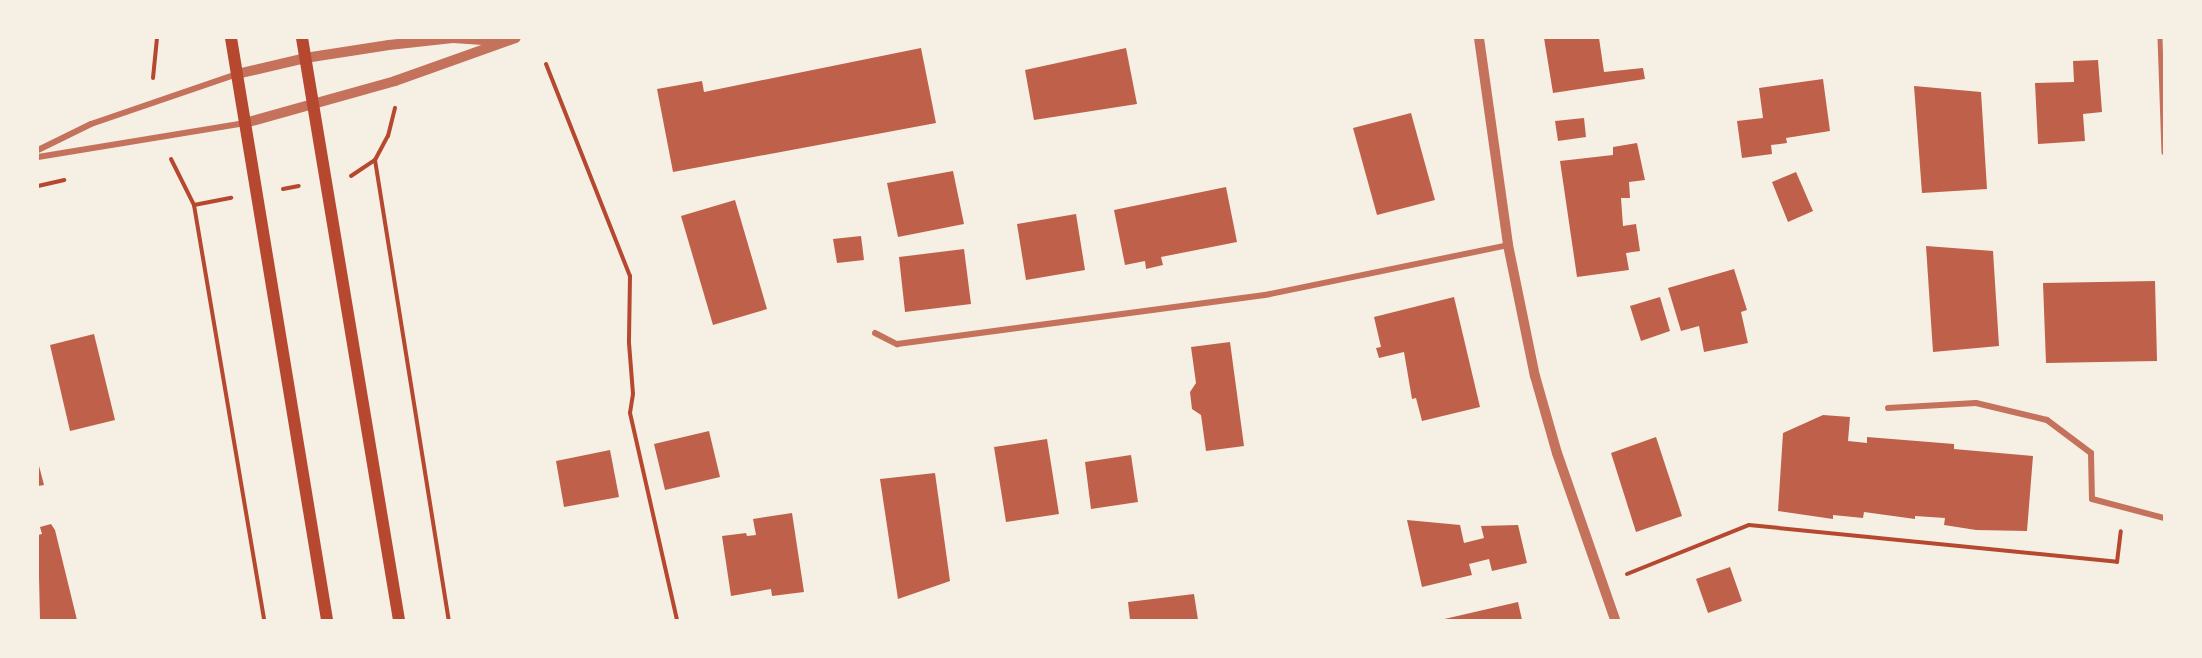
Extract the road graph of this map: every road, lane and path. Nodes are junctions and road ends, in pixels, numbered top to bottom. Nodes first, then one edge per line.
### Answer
1 (157, 38) edge
2 (231, 38) edge
3 (302, 38) edge
4 (516, 38) edge
5 (1479, 38) edge
6 (2160, 38) edge
7 (499, 41) junction
8 (305, 58) junction
9 (546, 64) dead end
10 (237, 74) junction
11 (152, 83) dead end
12 (396, 102) dead end
13 (313, 106) junction
14 (245, 123) junction
15 (38, 150) edge
16 (169, 152) dead end
17 (2164, 152) edge
18 (38, 158) edge
19 (375, 160) junction
20 (346, 178) dead end
21 (218, 200) dead end
22 (194, 205) junction
23 (1508, 244) junction
24 (875, 333) dead end
25 (1888, 408) dead end
26 (2164, 518) edge
27 (2122, 525) dead end
28 (1623, 576) dead end
29 (264, 621) edge
30 (327, 621) edge
31 (399, 621) edge
32 (449, 621) edge
33 (677, 621) edge
34 (1615, 621) edge

1 - 11 path
2 - 10 main road
3 - 8 main road
4 - 7 street
5 - 23 street
6 - 17 lane
7 - 8 street
7 - 13 street
8 - 10 street
8 - 13 main road
9 - 33 path
10 - 14 main road
10 - 15 street
12 - 19 path
13 - 14 street
13 - 31 main road
14 - 18 street
14 - 30 main road
16 - 22 path
19 - 20 path
19 - 32 path
21 - 22 path
22 - 29 path
23 - 24 street
23 - 34 street
25 - 26 street
27 - 28 path

